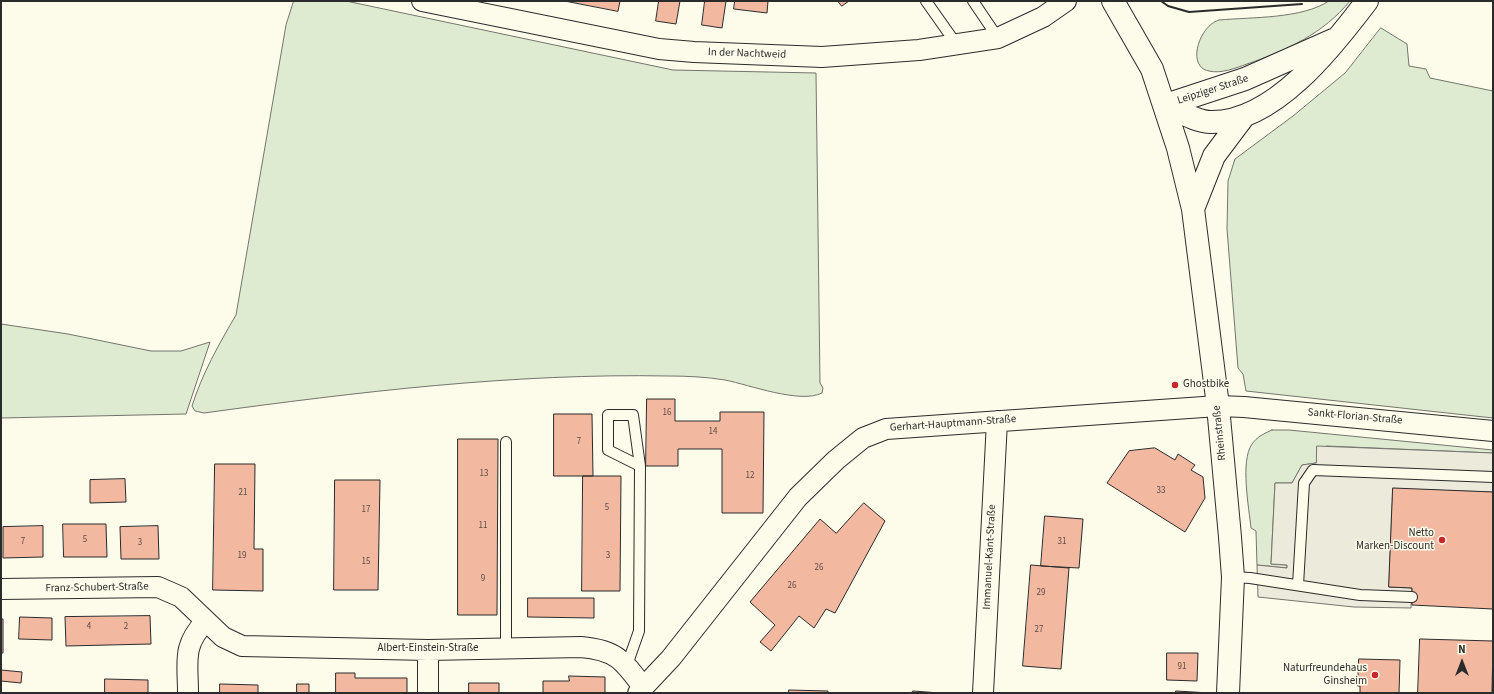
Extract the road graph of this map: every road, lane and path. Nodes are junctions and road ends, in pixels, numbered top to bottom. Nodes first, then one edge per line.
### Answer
1 (422, 1) edge
2 (926, 1) edge
3 (973, 1) edge
4 (1066, 1) edge
5 (1113, 1) edge
6 (1367, 1) edge
7 (480, 7) edge
8 (998, 38) junction
9 (1336, 39) junction
10 (957, 45) junction
11 (1166, 105) junction
12 (1244, 116) junction
13 (1193, 209) junction
14 (1218, 406) junction
15 (997, 421) junction
16 (1493, 431) edge
17 (506, 442) dead end
18 (640, 466) junction
19 (1493, 478) edge
20 (1233, 577) junction
21 (1298, 585) junction
22 (1, 589) edge
23 (1412, 597) dead end
24 (205, 622) junction
25 (506, 648) junction
26 (428, 650) junction
27 (627, 665) junction
28 (641, 690) edge
29 (188, 693) edge
30 (428, 693) edge
31 (983, 693) edge
32 (1228, 693) edge

1 - 7 street, In der Nachtweid
2 - 10 lane
3 - 8 lane
4 - 8 street, In der Nachtweid
5 - 11 main road, Rheinstraße
6 - 9 main road, Leipziger Straße
7 - 10 street, In der Nachtweid
8 - 10 street, In der Nachtweid
9 - 11 main road, Leipziger Straße
9 - 12 main road, Leipziger Straße
11 - 12 main road, Leipziger Straße
11 - 13 main road, Rheinstraße
12 - 13 main road
13 - 14 main road, Rheinstraße
14 - 15 street, Gerhart-Hauptmann-Straße
14 - 16 street, Sankt-Florian-Straße
14 - 20 main road, Rheinstraße
15 - 28 street, Gerhart-Hauptmann-Straße
15 - 31 street, Immanuel-Kant-Straße
17 - 25 lane
18 - 18 lane
18 - 27 lane
19 - 21 lane
20 - 21 lane
20 - 32 main road, Rheinstraße
21 - 23 lane
22 - 24 street, Franz-Schubert-Straße
24 - 26 street, Albert-Einstein-Straße
24 - 29 street
25 - 26 street, Albert-Einstein-Straße
25 - 27 street, Albert-Einstein-Straße
26 - 30 street
27 - 28 street, Albert-Einstein-Straße

